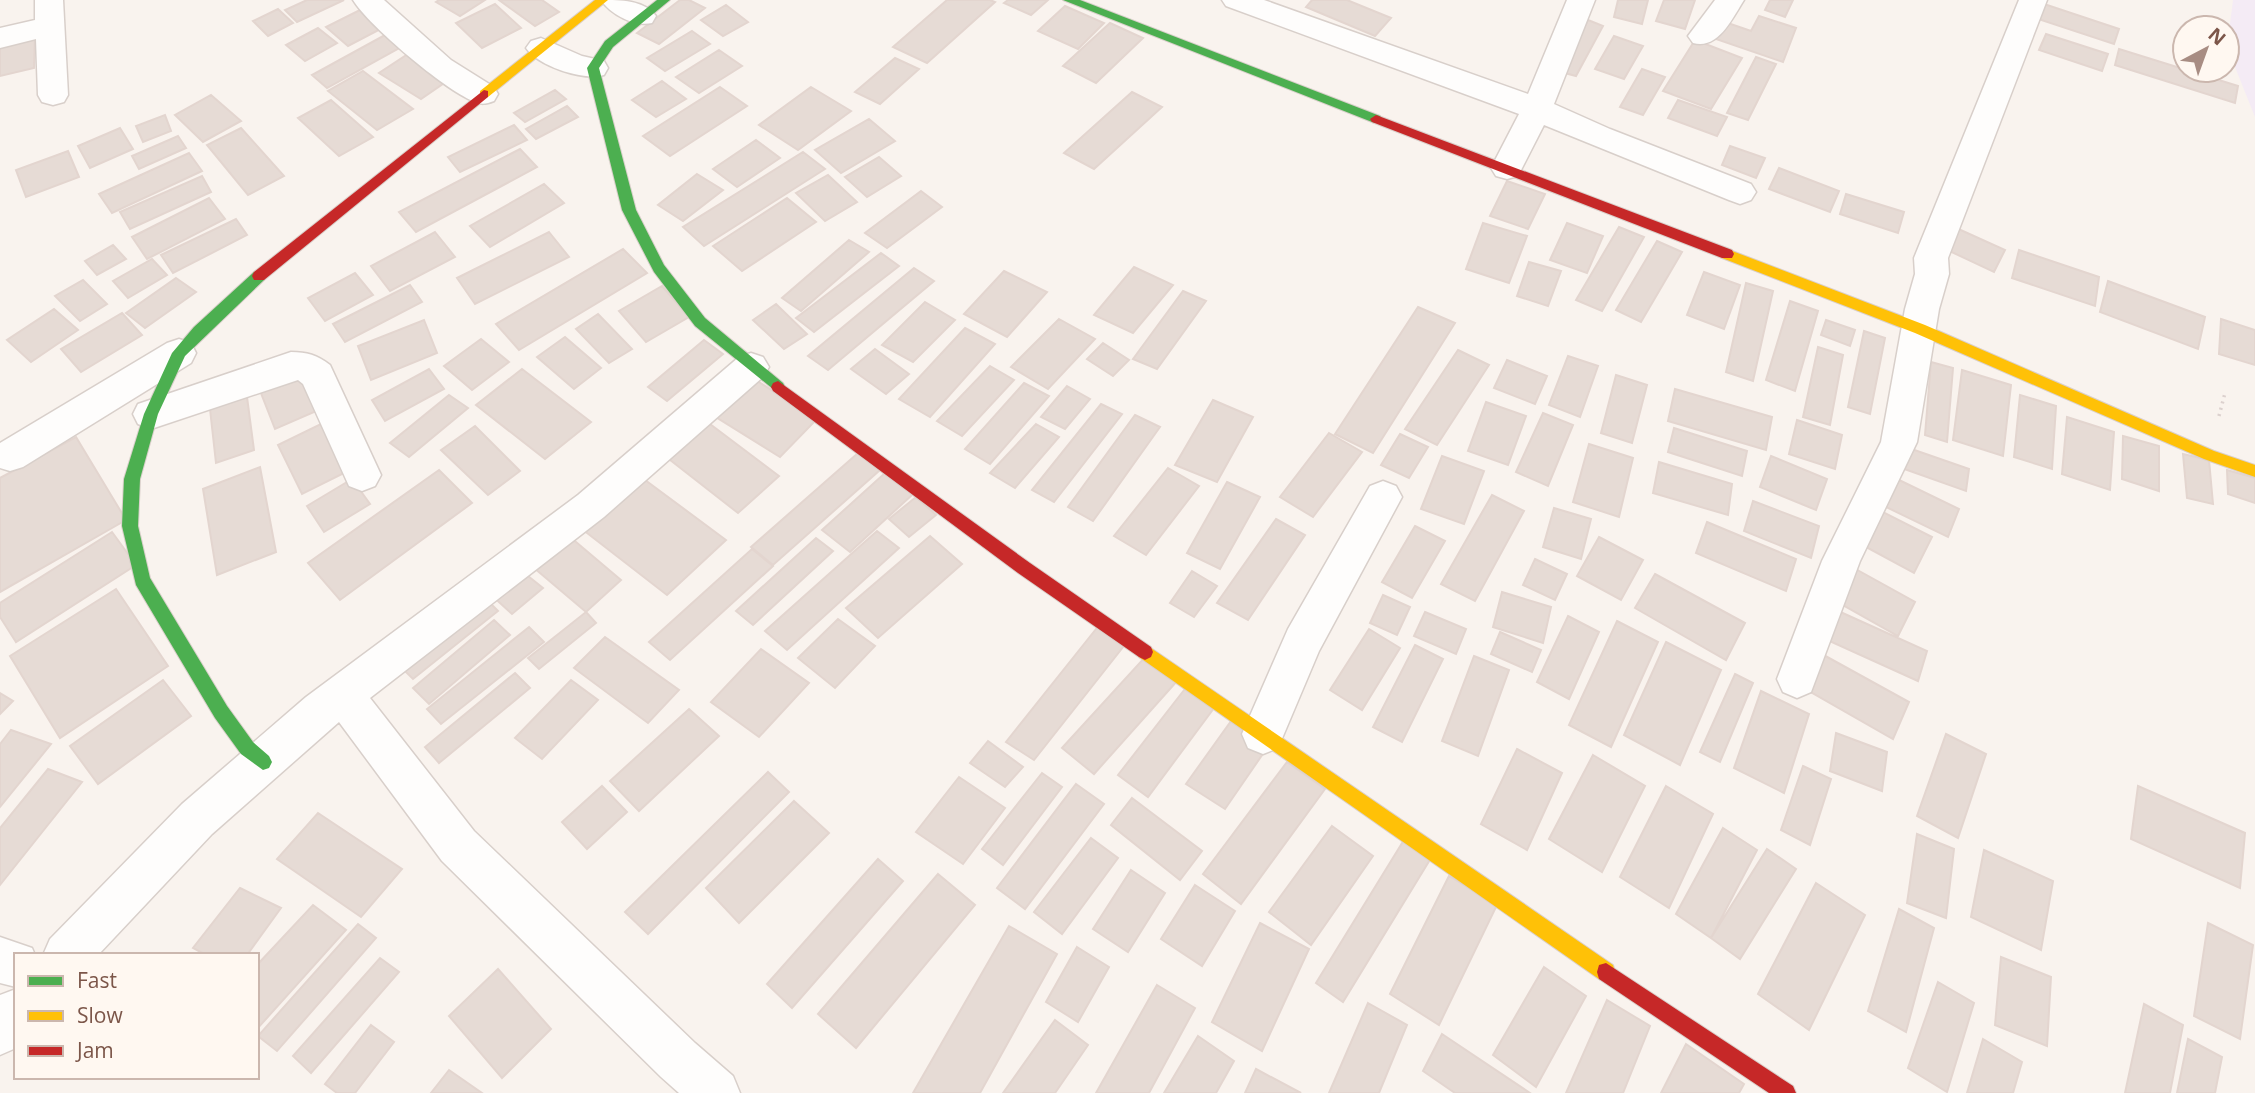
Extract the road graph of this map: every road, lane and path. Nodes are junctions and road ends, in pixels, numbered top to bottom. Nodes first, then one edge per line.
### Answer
1 (368, 0) edge
2 (602, 0) edge
3 (1069, 0) edge
4 (1236, 0) edge
5 (1581, 0) edge
6 (1730, 0) edge
7 (2033, 0) edge
8 (634, 6) edge
9 (50, 7) edge
10 (1703, 36) dead end
11 (0, 38) edge
12 (544, 50) junction
13 (584, 66) junction
14 (483, 94) junction
15 (53, 95) dead end
16 (1535, 112) junction
17 (1511, 160) junction
18 (1740, 192) dead end
19 (1921, 319) junction
20 (179, 353) junction
21 (740, 358) junction
22 (2225, 393) dead end
23 (2223, 401) dead end
24 (160, 411) junction
25 (10, 456) dead end
26 (2255, 471) edge
27 (362, 475) dead end
28 (1382, 497) dead end
29 (1797, 680) dead end
30 (332, 703) junction
31 (1263, 734) junction
32 (266, 750) junction
33 (68, 953) edge
34 (14, 1014) edge
35 (0, 1031) edge
36 (716, 1093) edge
37 (1786, 1093) edge

1 - 14 street
2 - 12 street
3 - 17 street
4 - 16 street
5 - 16 street
6 - 10 street
7 - 19 street
8 - 13 street
9 - 11 street
9 - 15 street
12 - 13 street
12 - 14 street
13 - 21 street
14 - 20 street
16 - 17 street
16 - 18 street
17 - 19 street
19 - 26 street
19 - 29 street
20 - 24 street
20 - 25 street
21 - 30 street
21 - 31 street
22 - 23 path
24 - 27 street
24 - 32 street
28 - 31 street
30 - 32 street
30 - 36 street
31 - 37 street
32 - 33 street
34 - 35 street

